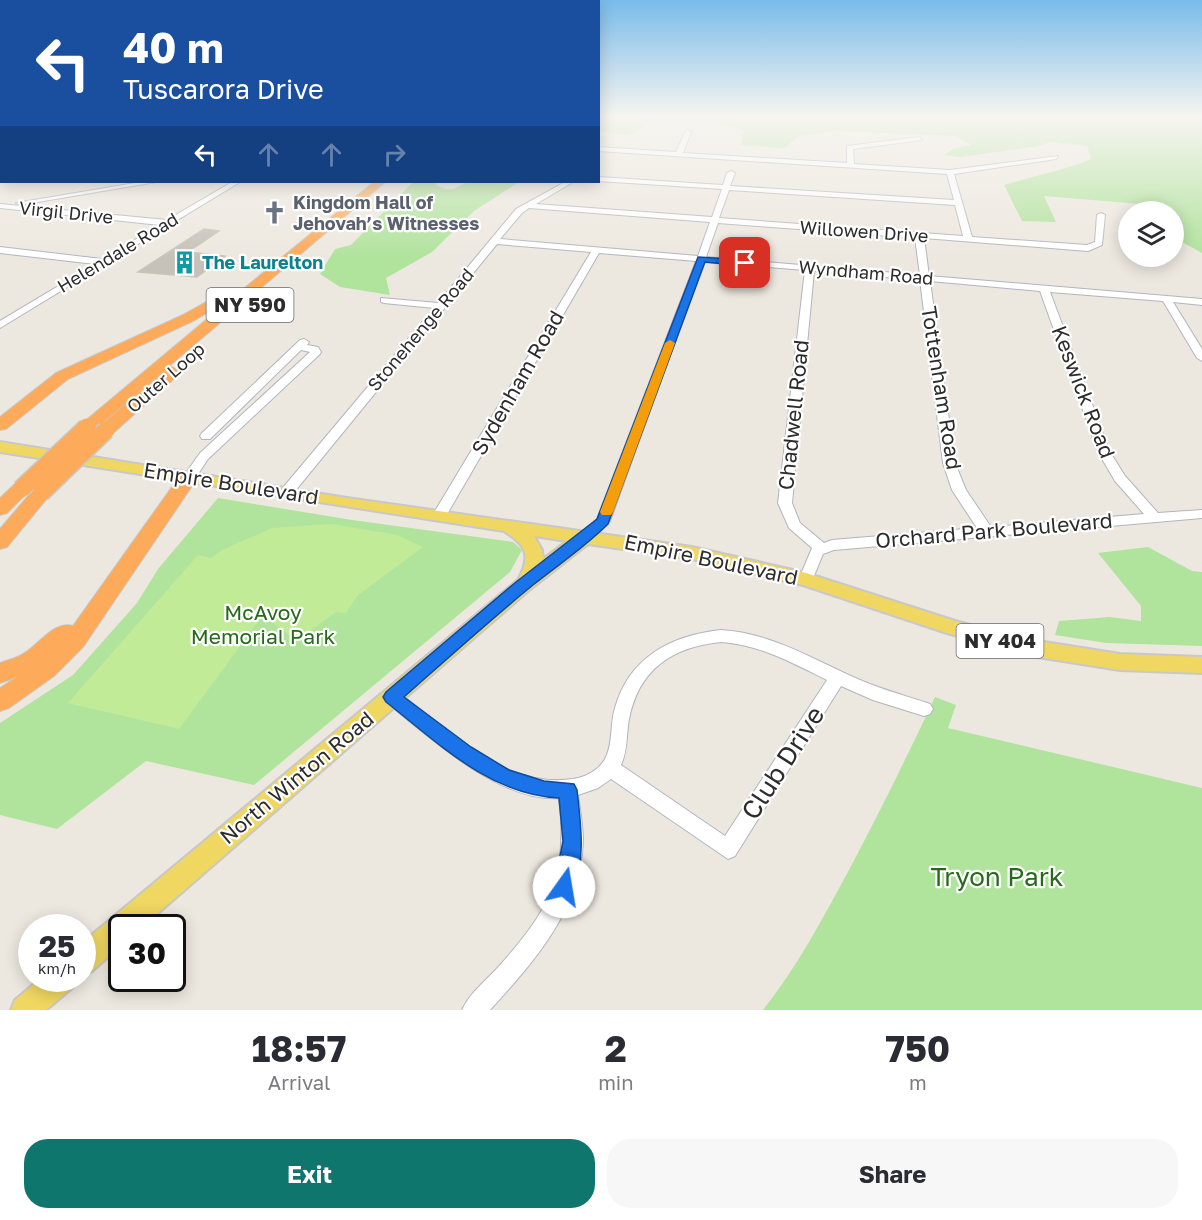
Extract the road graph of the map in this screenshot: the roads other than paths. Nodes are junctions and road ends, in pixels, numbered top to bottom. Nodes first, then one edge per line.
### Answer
1 (838, 164) edge
2 (1010, 164) edge
3 (851, 165) joint
4 (950, 172) junction
5 (730, 173) dead end
6 (600, 179) edge
7 (146, 183) edge
8 (234, 183) edge
9 (379, 183) edge
10 (394, 183) edge
11 (567, 183) edge
12 (726, 187) junction
13 (958, 203) junction
14 (0, 206) edge
15 (528, 206) junction
16 (1101, 215) dead end
17 (714, 220) junction
18 (168, 223) junction
19 (919, 236) junction
20 (968, 239) junction
21 (495, 241) junction
22 (0, 250) edge
23 (596, 250) junction
24 (296, 252) junction
25 (701, 259) junction
26 (104, 262) junction
27 (810, 269) junction
28 (925, 278) junction
29 (1044, 289) junction
30 (1166, 299) junction
31 (384, 300) dead end
32 (1202, 302) edge
33 (442, 306) junction
34 (0, 325) edge
35 (1202, 358) edge
36 (0, 424) edge
37 (226, 435) junction
38 (0, 447) edge
39 (189, 477) junction
40 (41, 493) junction
41 (286, 493) junction
42 (0, 509) edge
43 (1202, 514) edge
44 (440, 516) junction
45 (1155, 518) junction
46 (501, 524) junction
47 (986, 531) junction
48 (587, 536) junction
49 (0, 537) edge
50 (0, 542) edge
51 (821, 548) junction
52 (122, 574) junction
53 (806, 579) junction
54 (522, 586) junction
55 (1202, 665) edge
56 (0, 673) edge
57 (837, 678) junction
58 (392, 697) junction
59 (0, 701) edge
60 (924, 709) dead end
61 (610, 768) junction
62 (568, 790) junction
63 (137, 914) edge
64 (108, 939) edge
65 (96, 949) edge
66 (46, 992) edge
67 (25, 1010) edge
68 (474, 1010) edge

1 - 3 street
2 - 4 street
3 - 4 street
4 - 13 street
5 - 12 street, North Winton Road
6 - 12 street
7 - 14 street
8 - 18 street, Helendale Road
9 - 24 highway, Outer Loop / NY 590
10 - 40 highway, Outer Loop / NY 590, bridge
11 - 15 street, Stonehenge Road
12 - 13 street
12 - 17 street, North Winton Road
13 - 20 street
14 - 18 street, Virgil Drive
15 - 17 street, Willowen Drive
15 - 21 street, Stonehenge Road
16 - 20 street, Willowen Drive
17 - 19 street, Willowen Drive
17 - 25 street, North Winton Road
18 - 26 street, Helendale Road
19 - 20 street, Willowen Drive
19 - 28 street, Tottenham Road
21 - 23 street, Wyndham Road
21 - 33 street, Stonehenge Road
22 - 26 street
23 - 25 street, Wyndham Road
23 - 44 street, Sydenham Road
24 - 36 highway
24 - 42 highway, Outer Loop / NY 590, bridge
25 - 27 street, Wyndham Road
25 - 48 street, North Winton Road
26 - 34 street, Helendale Road
27 - 28 street, Wyndham Road
27 - 51 street, Chadwell Road
28 - 29 street, Wyndham Road
28 - 47 street, Tottenham Road
29 - 30 street, Wyndham Road
29 - 45 street, Keswick Road
30 - 32 street, Wyndham Road
30 - 35 street
31 - 33 street
33 - 41 street, Stonehenge Road
37 - 37 street
37 - 39 street
38 - 39 main road, Empire Boulevard / NY 404
39 - 41 main road, Empire Boulevard / NY 404
39 - 52 highway
40 - 49 highway, Outer Loop / NY 590
40 - 50 highway
41 - 44 main road, Empire Boulevard / NY 404
43 - 45 street, Orchard Park Boulevard
44 - 46 main road, Empire Boulevard / NY 404
45 - 47 street, Orchard Park Boulevard
46 - 48 main road, Empire Boulevard / NY 404
46 - 54 main road
47 - 51 street, Orchard Park Boulevard
48 - 53 main road, Empire Boulevard / NY 404
48 - 54 main road, North Winton Road
51 - 53 street
52 - 56 highway
52 - 59 highway
53 - 55 main road, Empire Boulevard / NY 404
54 - 58 main road, North Winton Road
57 - 60 street
57 - 61 street
57 - 61 street, Club Drive
58 - 62 street
58 - 63 main road, North Winton Road
61 - 62 street
62 - 68 street
64 - 65 main road, North Winton Road
66 - 67 main road

